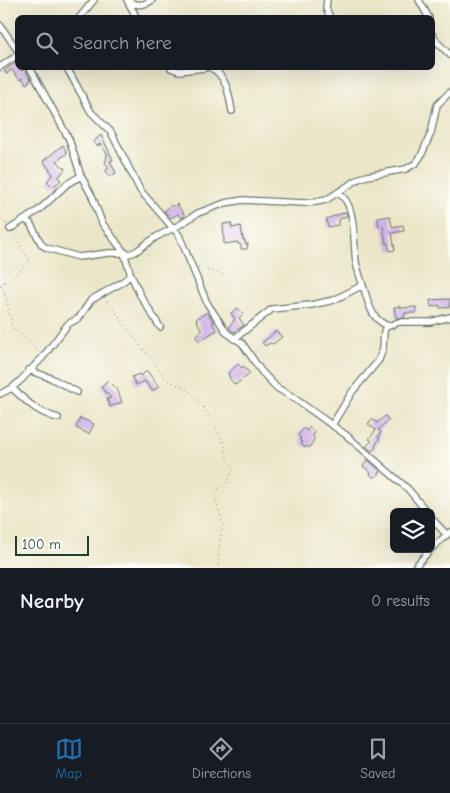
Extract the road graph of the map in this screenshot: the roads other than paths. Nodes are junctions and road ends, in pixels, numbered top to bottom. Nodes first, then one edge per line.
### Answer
1 (94, 0) edge
2 (152, 0) edge
3 (327, 0) edge
4 (419, 0) edge
5 (128, 1) edge
6 (82, 15) edge
7 (135, 15) edge
8 (329, 15) edge
9 (426, 15) edge
10 (0, 25) edge
11 (435, 39) edge
12 (15, 47) edge
13 (450, 55) edge
14 (15, 57) edge
15 (0, 68) edge
16 (31, 70) edge
17 (68, 70) edge
18 (215, 70) edge
19 (450, 92) edge
20 (232, 111) dead end
21 (81, 176) junction
22 (338, 193) junction
23 (25, 220) junction
24 (173, 228) junction
25 (10, 229) road end
26 (124, 253) junction
27 (131, 275) junction
28 (363, 285) junction
29 (450, 317) edge
30 (160, 326) dead end
31 (388, 326) junction
32 (234, 339) junction
33 (28, 370) junction
34 (12, 388) junction
35 (77, 392) dead end
36 (0, 394) edge
37 (58, 418) dead end
38 (332, 425) junction
39 (424, 508) edge
40 (435, 522) edge
41 (448, 534) edge
42 (435, 545) edge
43 (427, 553) edge
44 (414, 568) edge

1 - 6 street
2 - 5 street
3 - 8 street
4 - 9 street
5 - 7 street
10 - 12 street
11 - 13 street
14 - 15 street
16 - 21 street
17 - 24 street
18 - 20 street
19 - 22 street
21 - 23 street
21 - 26 street
22 - 24 street
22 - 28 street
23 - 25 street
23 - 26 street
24 - 26 street
24 - 32 street
26 - 27 street
27 - 30 street
27 - 33 street
28 - 31 street
28 - 32 street
29 - 31 street
31 - 38 street
32 - 38 street
33 - 34 street
33 - 35 street
34 - 36 street
34 - 37 street
38 - 39 street
40 - 41 street
41 - 42 street
43 - 44 street

